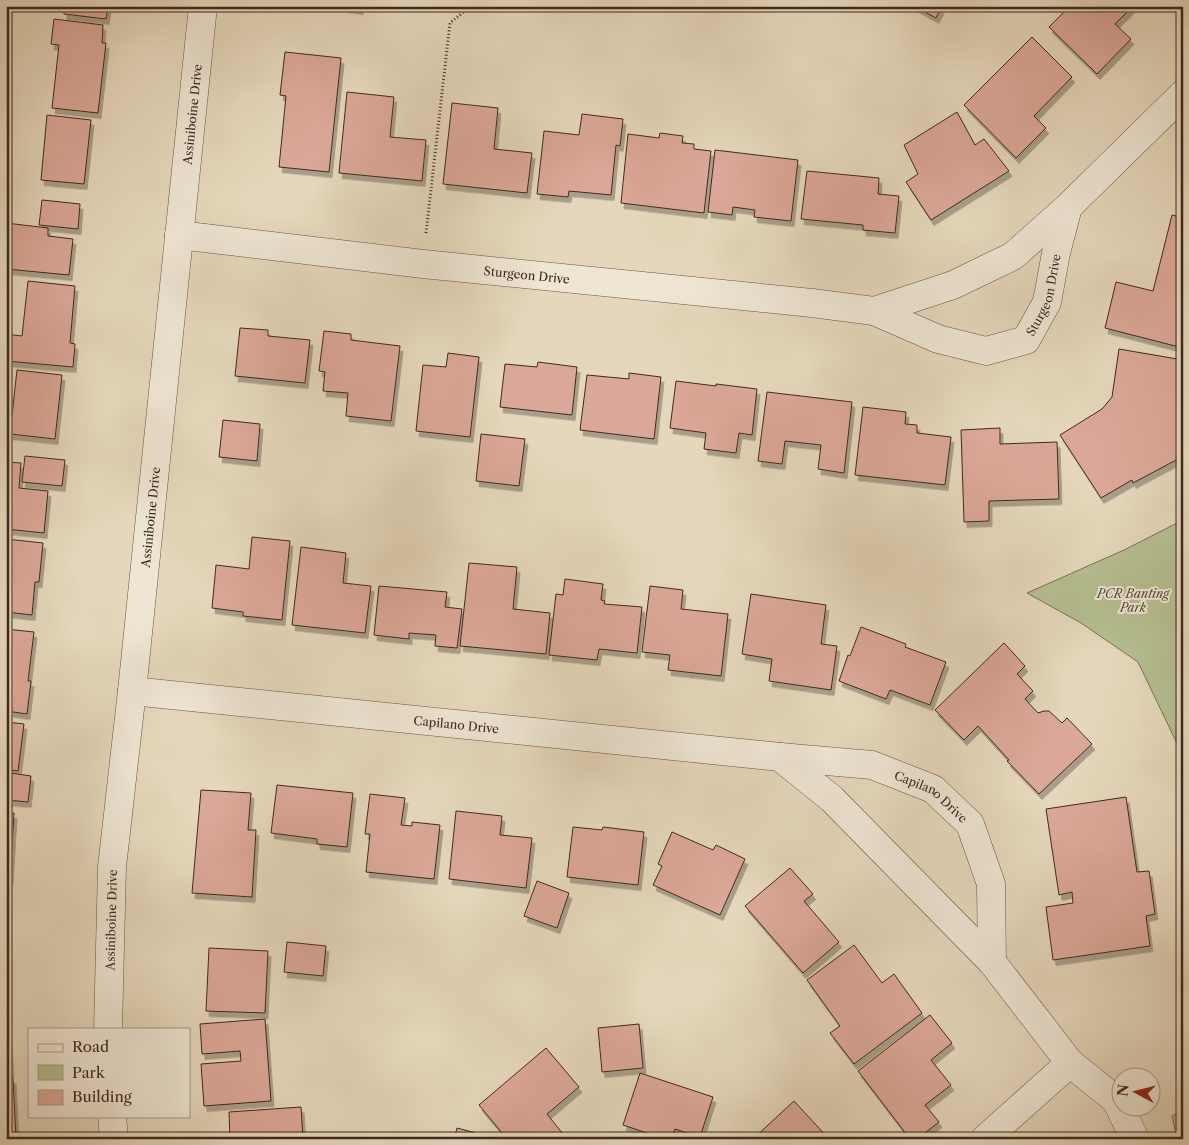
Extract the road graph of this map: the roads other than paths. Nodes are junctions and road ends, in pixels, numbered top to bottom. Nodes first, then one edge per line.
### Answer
1 (203, 6) edge
2 (1183, 94) edge
3 (1068, 207) junction
4 (179, 235) junction
5 (874, 311) junction
6 (132, 691) junction
7 (780, 757) junction
8 (992, 962) junction
9 (108, 1028) edge
10 (1070, 1063) junction
11 (112, 1118) edge
12 (114, 1139) edge
13 (985, 1139) edge
14 (1135, 1139) edge

1 - 4 street, Assiniboine Drive
2 - 3 street, Sturgeon Drive
3 - 5 street, Sturgeon Drive
3 - 5 street, Sturgeon Drive
4 - 5 street, Sturgeon Drive
4 - 6 street, Assiniboine Drive
6 - 7 street, Capilano Drive
6 - 9 street, Assiniboine Drive
7 - 8 street
7 - 8 street, Capilano Drive
8 - 10 street
10 - 13 street
10 - 14 street
11 - 12 street

